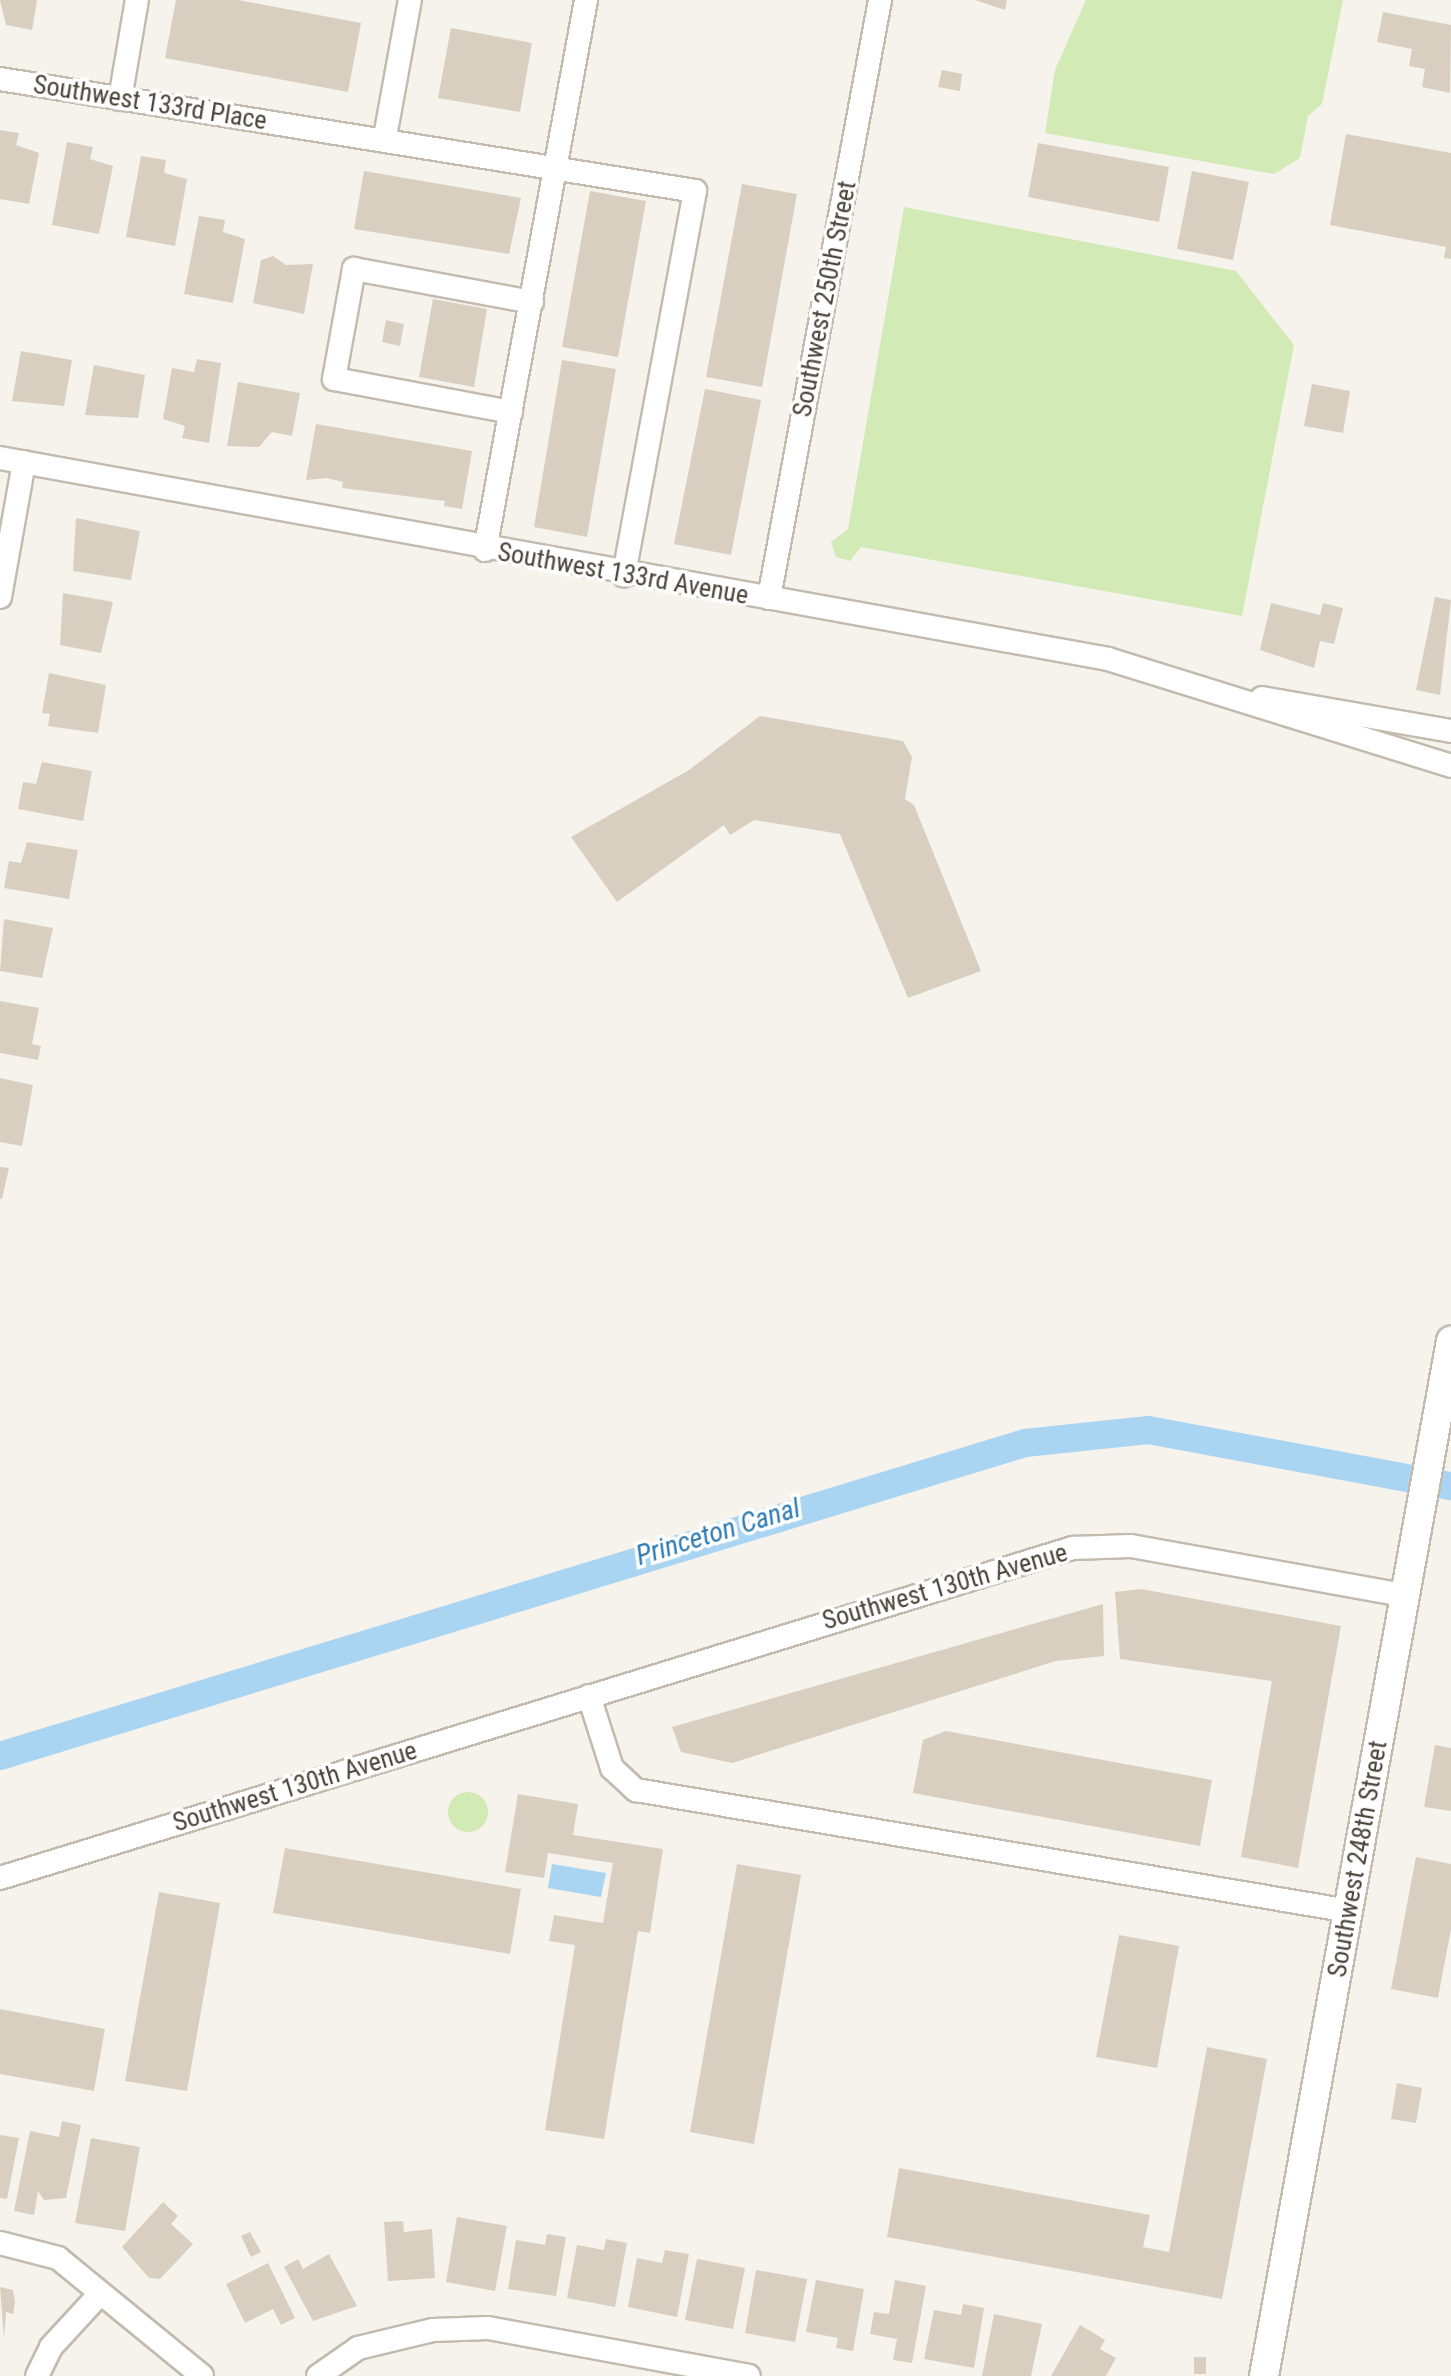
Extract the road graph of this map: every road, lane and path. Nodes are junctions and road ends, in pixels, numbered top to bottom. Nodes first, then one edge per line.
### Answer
1 (137, 0) edge
2 (410, 0) edge
3 (586, 0) edge
4 (880, 0) edge
5 (0, 79) edge
6 (120, 99) junction
7 (385, 137) junction
8 (555, 167) junction
9 (532, 302) junction
10 (511, 412) junction
11 (0, 458) edge
12 (24, 462) junction
13 (485, 550) junction
14 (624, 575) junction
15 (0, 597) edge
16 (769, 598) junction
17 (1244, 697) junction
18 (1451, 731) edge
19 (1451, 766) edge
20 (1451, 1341) edge
21 (1404, 1595) junction
22 (589, 1696) junction
23 (0, 1878) edge
24 (1349, 1911) junction
25 (0, 2243) edge
26 (99, 2295) junction
27 (37, 2376) edge
28 (202, 2376) edge
29 (318, 2376) edge
30 (749, 2376) edge
31 (1264, 2376) edge

1 - 6 street
2 - 7 street
3 - 8 street
4 - 16 street, Southwest 250th Street
5 - 6 street, Southwest 133rd Place
6 - 7 street, Southwest 133rd Place
7 - 8 street, Southwest 133rd Place
8 - 9 street
8 - 14 street, Southwest 133rd Place
9 - 10 street
9 - 10 street
10 - 13 street
11 - 12 street, Southwest 133rd Avenue
12 - 13 street, Southwest 133rd Avenue
12 - 15 street
13 - 14 street, Southwest 133rd Avenue
14 - 16 street, Southwest 133rd Avenue
16 - 17 street, Southwest 133rd Avenue
17 - 18 street, Southwest 133rd Avenue
17 - 19 street, Southwest 133rd Avenue
20 - 21 street, Southwest 248th Street
21 - 22 street, Southwest 130th Avenue
21 - 24 street, Southwest 248th Street
22 - 23 street, Southwest 130th Avenue
22 - 24 street
24 - 31 street, Southwest 248th Street
25 - 26 street
26 - 27 street
26 - 28 street
29 - 30 street

